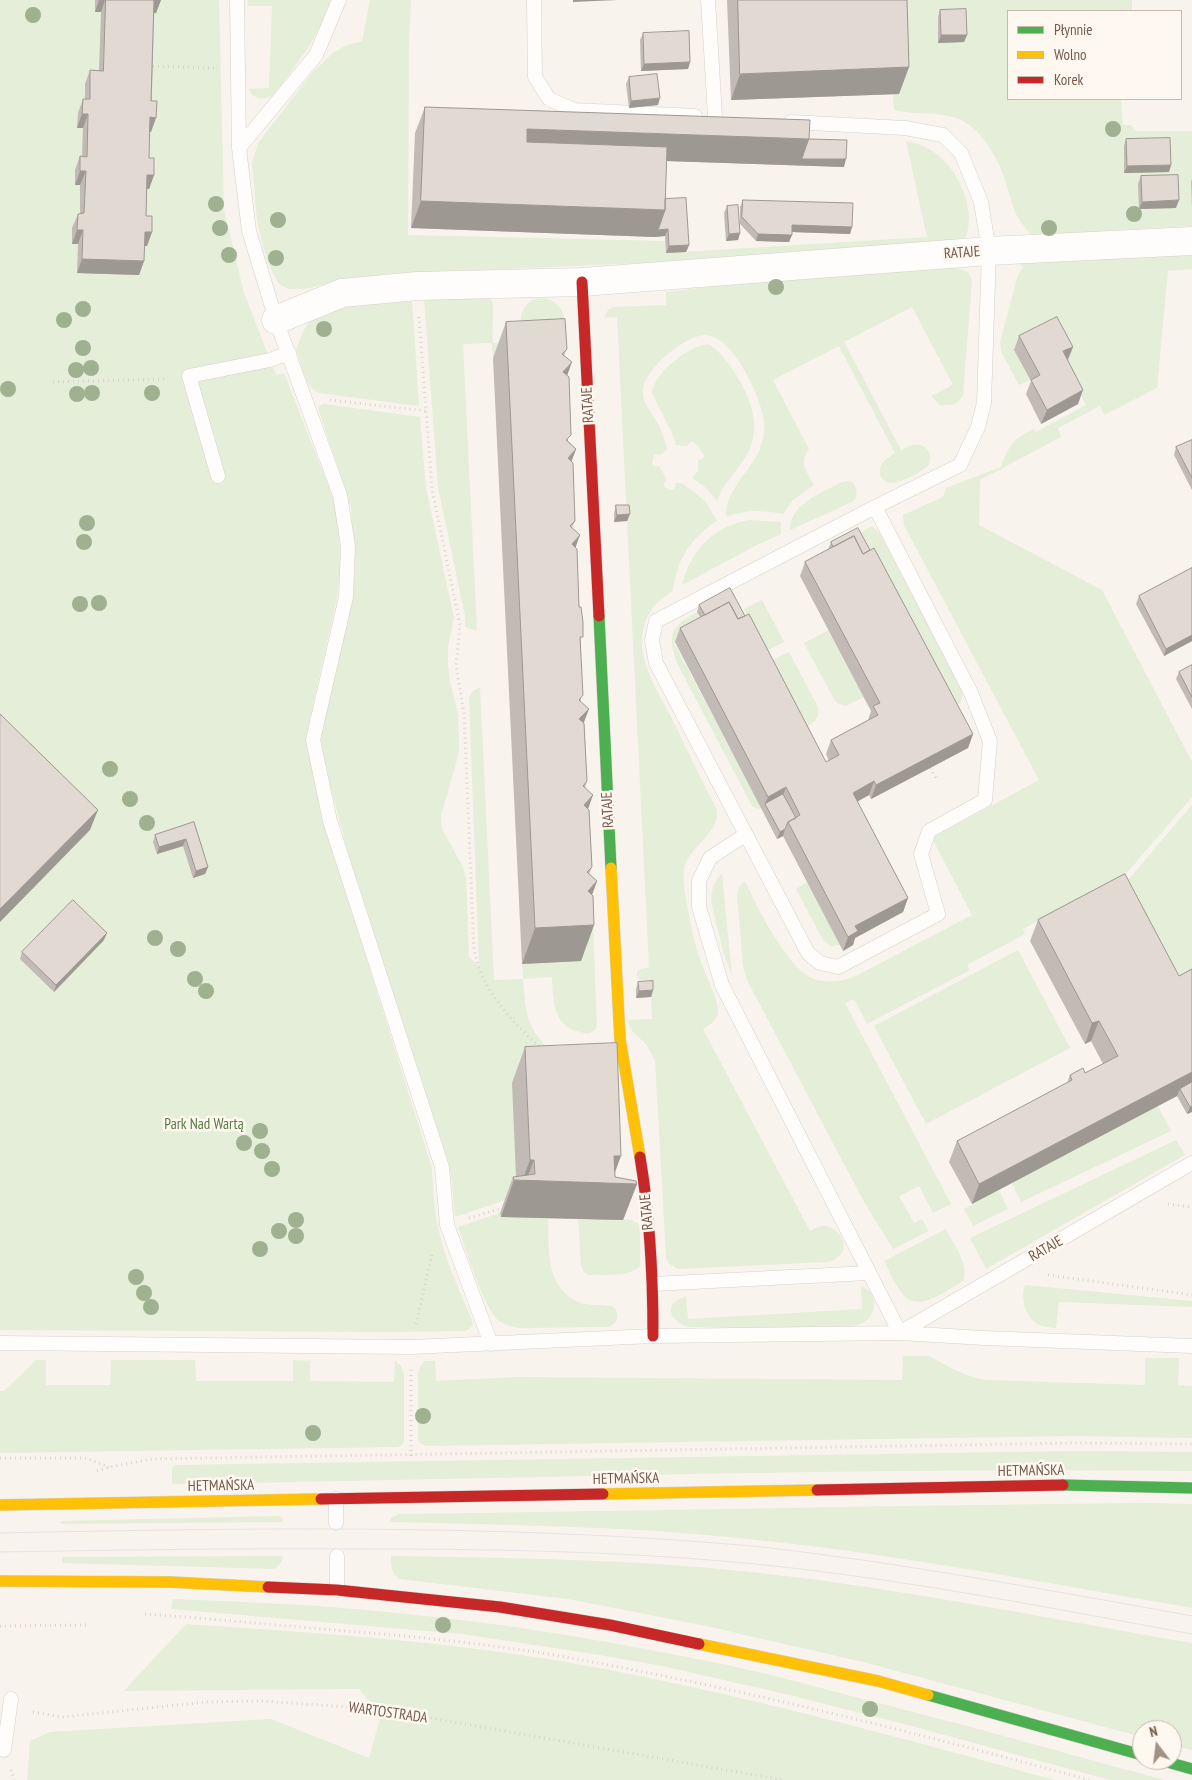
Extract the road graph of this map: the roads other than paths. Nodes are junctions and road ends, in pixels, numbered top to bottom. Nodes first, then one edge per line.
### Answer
1 (237, 0) edge
2 (339, 0) edge
3 (534, 0) edge
4 (708, 0) edge
5 (775, 121) edge
6 (239, 148) junction
7 (1192, 241) edge
8 (989, 251) junction
9 (582, 282) junction
10 (276, 320) junction
11 (288, 353) junction
12 (218, 476) dead end
13 (875, 507) junction
14 (745, 835) junction
15 (1192, 1163) edge
16 (869, 1273) junction
17 (653, 1284) junction
18 (900, 1333) junction
19 (653, 1336) junction
20 (0, 1343) edge
21 (492, 1344) junction
22 (1192, 1346) edge
23 (1192, 1488) edge
24 (336, 1499) junction
25 (0, 1505) edge
26 (336, 1522) dead end
27 (337, 1556) dead end
28 (0, 1582) edge
29 (337, 1590) junction
30 (11, 1699) road end
31 (4, 1750) dead end
32 (1132, 1752) edge

1 - 6 lane
2 - 6 lane
3 - 4 lane
5 - 8 lane
6 - 10 lane
7 - 8 street, RATAJE
8 - 9 street, RATAJE
8 - 13 lane
9 - 10 street, RATAJE
9 - 17 main road, RATAJE
10 - 11 lane
11 - 12 lane
11 - 21 lane
13 - 14 lane
13 - 14 lane
14 - 16 lane
15 - 18 lane, RATAJE
16 - 17 lane
16 - 18 lane
17 - 19 main road, RATAJE
18 - 19 lane
18 - 22 lane
19 - 21 lane
20 - 21 lane
23 - 24 main road, HETMAŃSKA
24 - 25 main road, HETMAŃSKA
24 - 26 lane
27 - 29 lane
28 - 29 main road
29 - 32 main road
30 - 31 lane

